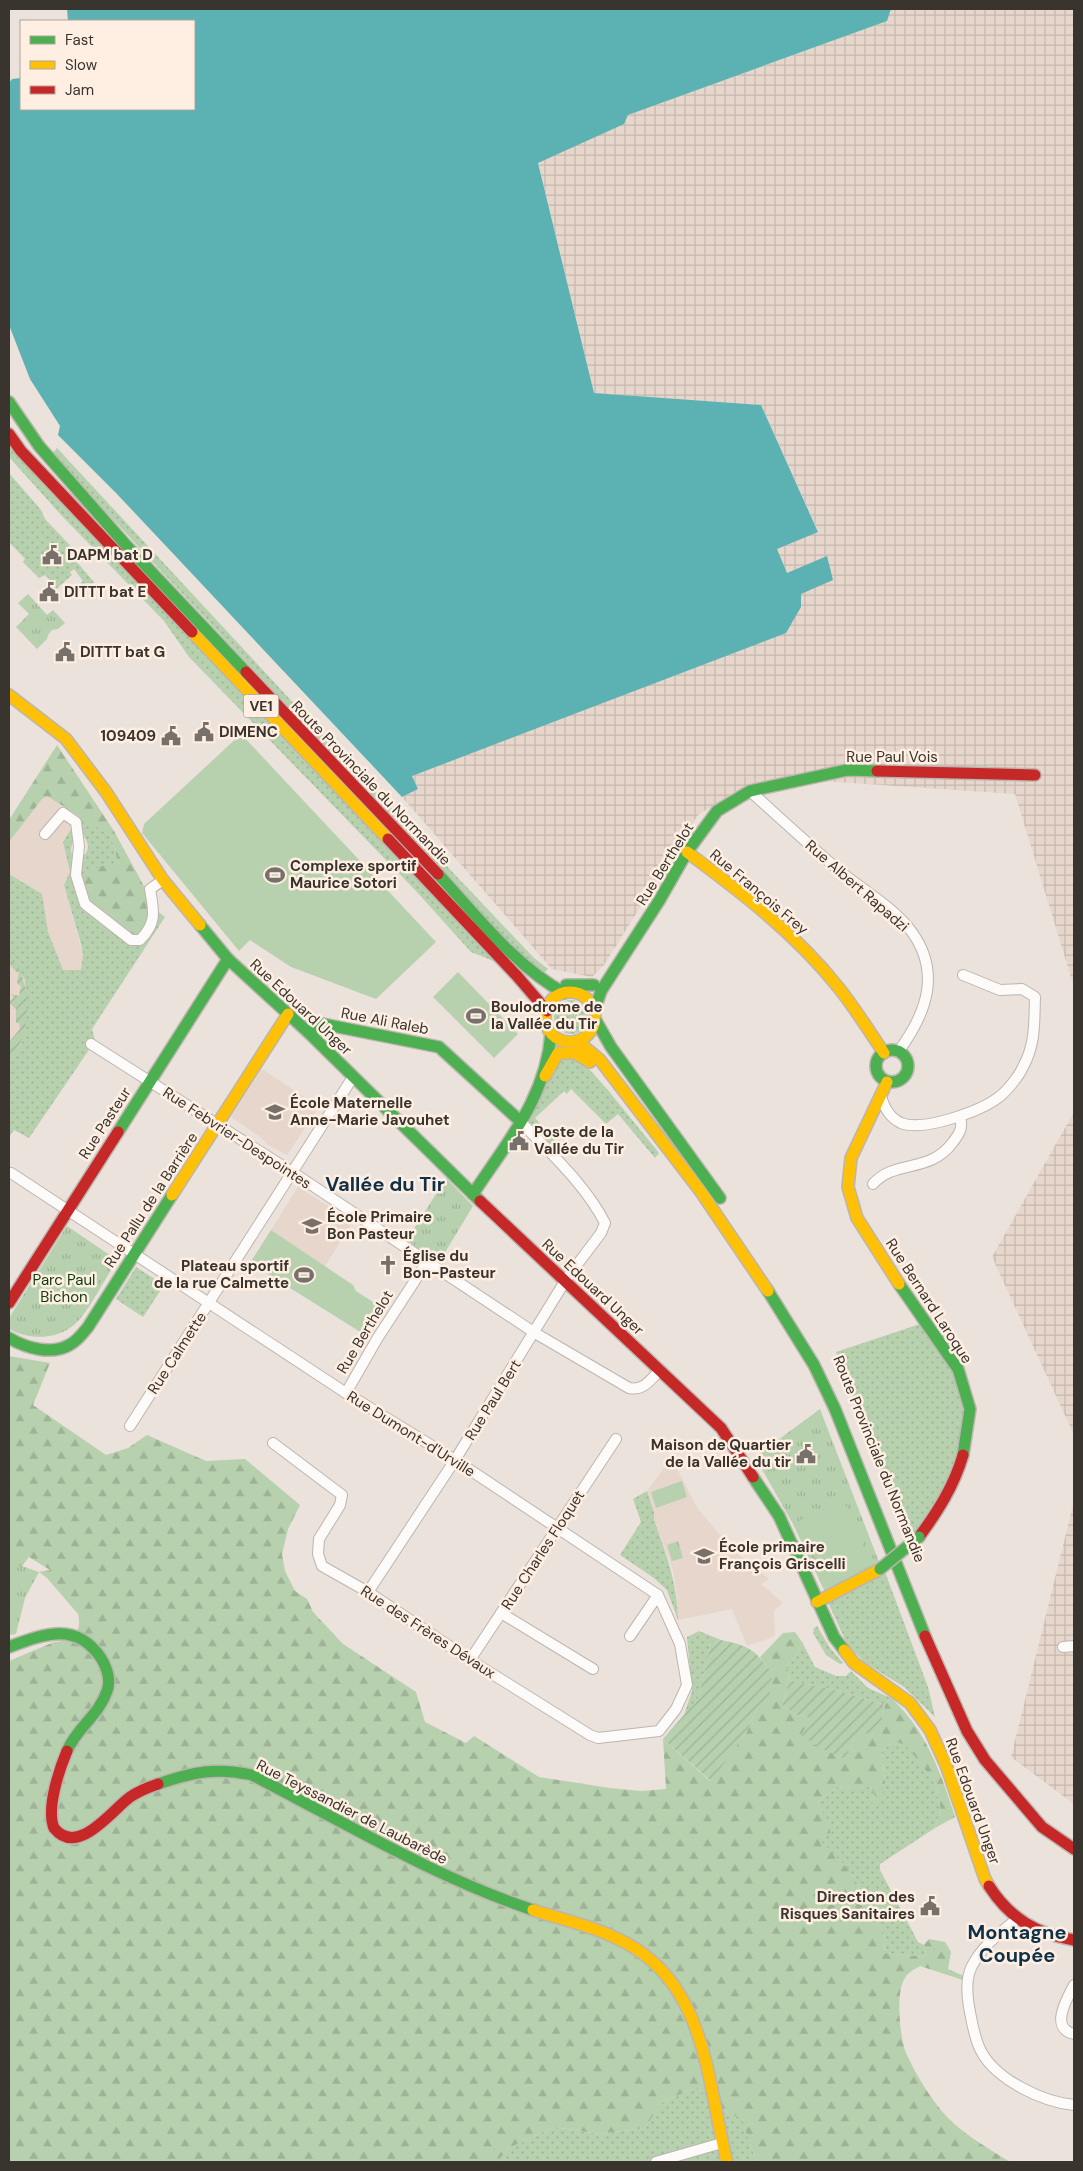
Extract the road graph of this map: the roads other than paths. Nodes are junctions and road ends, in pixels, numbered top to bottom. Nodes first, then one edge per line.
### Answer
1 (9, 402) edge
2 (9, 418) edge
3 (9, 434) edge
4 (39, 446) junction
5 (9, 695) edge
6 (1035, 775) dead end
7 (750, 791) junction
8 (45, 834) dead end
9 (687, 852) junction
10 (163, 880) junction
11 (228, 959) junction
12 (519, 960) junction
13 (618, 966) junction
14 (963, 975) dead end
15 (594, 985) junction
16 (569, 993) junction
17 (546, 1011) junction
18 (288, 1014) junction
19 (594, 1016) junction
20 (551, 1032) junction
21 (309, 1033) junction
22 (575, 1042) junction
23 (91, 1044) dead end
24 (551, 1051) junction
25 (898, 1052) junction
26 (884, 1053) junction
27 (545, 1076) junction
28 (353, 1077) junction
29 (149, 1082) junction
30 (887, 1082) junction
31 (881, 1096) junction
32 (960, 1117) junction
33 (520, 1121) junction
34 (217, 1125) junction
35 (292, 1172) junction
36 (11, 1173) dead end
37 (873, 1184) dead end
38 (472, 1194) junction
39 (727, 1208) dead end
40 (67, 1211) junction
41 (723, 1224) junction
42 (748, 1241) dead end
43 (134, 1255) junction
44 (427, 1262) junction
45 (565, 1282) junction
46 (9, 1303) edge
47 (209, 1303) junction
48 (791, 1305) dead end
49 (535, 1332) junction
50 (9, 1338) edge
51 (820, 1352) dead end
52 (660, 1370) junction
53 (346, 1393) junction
54 (130, 1426) dead end
55 (616, 1439) dead end
56 (273, 1443) dead end
57 (455, 1460) junction
58 (556, 1527) junction
59 (368, 1592) junction
60 (658, 1595) junction
61 (817, 1602) junction
62 (502, 1613) junction
63 (630, 1636) dead end
64 (1074, 1646) edge
65 (9, 1647) edge
66 (1063, 1647) dead end
67 (470, 1660) junction
68 (593, 1669) dead end
69 (1074, 1838) edge
70 (1074, 1849) edge
71 (1017, 1919) junction
72 (1074, 1940) edge
73 (1074, 1985) edge
74 (1074, 2034) edge
75 (1074, 2105) edge
76 (722, 2143) junction
77 (656, 2162) edge
78 (727, 2162) edge

1 - 4 main road, Route Provinciale du Normandie / VE1
2 - 4 main road
3 - 17 main road, Route Provinciale du Normandie / VE1
4 - 12 main road, Route Provinciale du Normandie / VE1
5 - 10 main road, Rue Edouard Unger
6 - 7 main road, Rue Paul Vois
7 - 9 main road, Rue Berthelot
7 - 25 street, Rue Albert Rapadzi
8 - 10 street
9 - 13 main road, Rue Berthelot
9 - 26 main road, Rue François Frey
10 - 11 main road, Rue Edouard Unger
11 - 18 main road, Rue Edouard Unger
11 - 29 main road, Rue Pasteur
12 - 15 main road
12 - 16 main road, Route Provinciale du Normandie / VE1
13 - 15 main road, Rue Berthelot
13 - 19 main road, Rue Berthelot
14 - 32 street
15 - 16 main road, Rue Berthelot
16 - 17 main road
16 - 19 main road
17 - 20 main road
18 - 21 main road, Rue Edouard Unger
18 - 34 main road, Rue Pallu de la Barrière
19 - 22 main road
19 - 39 main road
20 - 22 main road
20 - 24 main road
21 - 28 main road, Rue Edouard Unger
21 - 33 main road, Rue Ali Raleb
22 - 24 main road
22 - 41 main road, Route Provinciale du Normandie
23 - 29 street, Rue Febvrier-Despointes
24 - 27 main road
25 - 26 main road
25 - 30 main road
26 - 30 main road
27 - 33 main road
27 - 41 main road
28 - 35 street, Rue Calmette
28 - 38 main road, Rue Edouard Unger
29 - 34 street, Rue Febvrier-Despointes
29 - 40 main road, Rue Pasteur
30 - 31 main road, Rue Bernard Laroque
31 - 32 street
31 - 61 main road, Rue Bernard Laroque, bridge
32 - 37 street
33 - 38 main road
33 - 45 street, Rue Paul Bert
34 - 35 street, Rue Febvrier-Despointes
34 - 43 main road, Rue Pallu de la Barrière
35 - 44 street, Rue Febvrier-Despointes
35 - 47 street, Rue Calmette
36 - 40 street, Rue Dumont-d'Urville
38 - 45 main road, Rue Edouard Unger
40 - 43 street, Rue Dumont-d'Urville
40 - 46 main road, Rue Pasteur
41 - 70 main road, Route Provinciale du Normandie
42 - 48 main road
43 - 47 street, Rue Dumont-d'Urville
43 - 50 main road, Rue Pallu de la Barrière
44 - 49 street, Rue Febvrier-Despointes
44 - 53 street, Rue Berthelot
45 - 49 street, Rue Paul Bert
45 - 52 main road, Rue Edouard Unger
47 - 53 street, Rue Dumont-d'Urville
47 - 54 street, Rue Calmette
49 - 52 street, Rue Febvrier-Despointes
49 - 57 street, Rue Paul Bert
51 - 69 main road, Route Provinciale du Normandie
52 - 61 main road, Rue Edouard Unger
53 - 57 street, Rue Dumont-d'Urville
55 - 58 street, Rue Charles Floquet
56 - 59 street, Rue des Frères Dévaux
57 - 58 street, Rue Dumont-d'Urville
57 - 59 street, Rue Paul Bert
58 - 60 street, Rue Dumont-d'Urville
58 - 62 street, Rue Charles Floquet
59 - 67 street, Rue des Frères Dévaux
60 - 63 street
60 - 67 street, Rue des Frères Dévaux
61 - 71 main road, Rue Edouard Unger
62 - 67 street, Rue Charles Floquet
62 - 68 street
64 - 66 street
65 - 76 main road, Rue Teyssandier de Laubarède
71 - 72 main road, Rue Edouard Unger
71 - 75 street
73 - 74 street
76 - 77 street
76 - 78 main road, Rue Teyssandier de Laubarède

